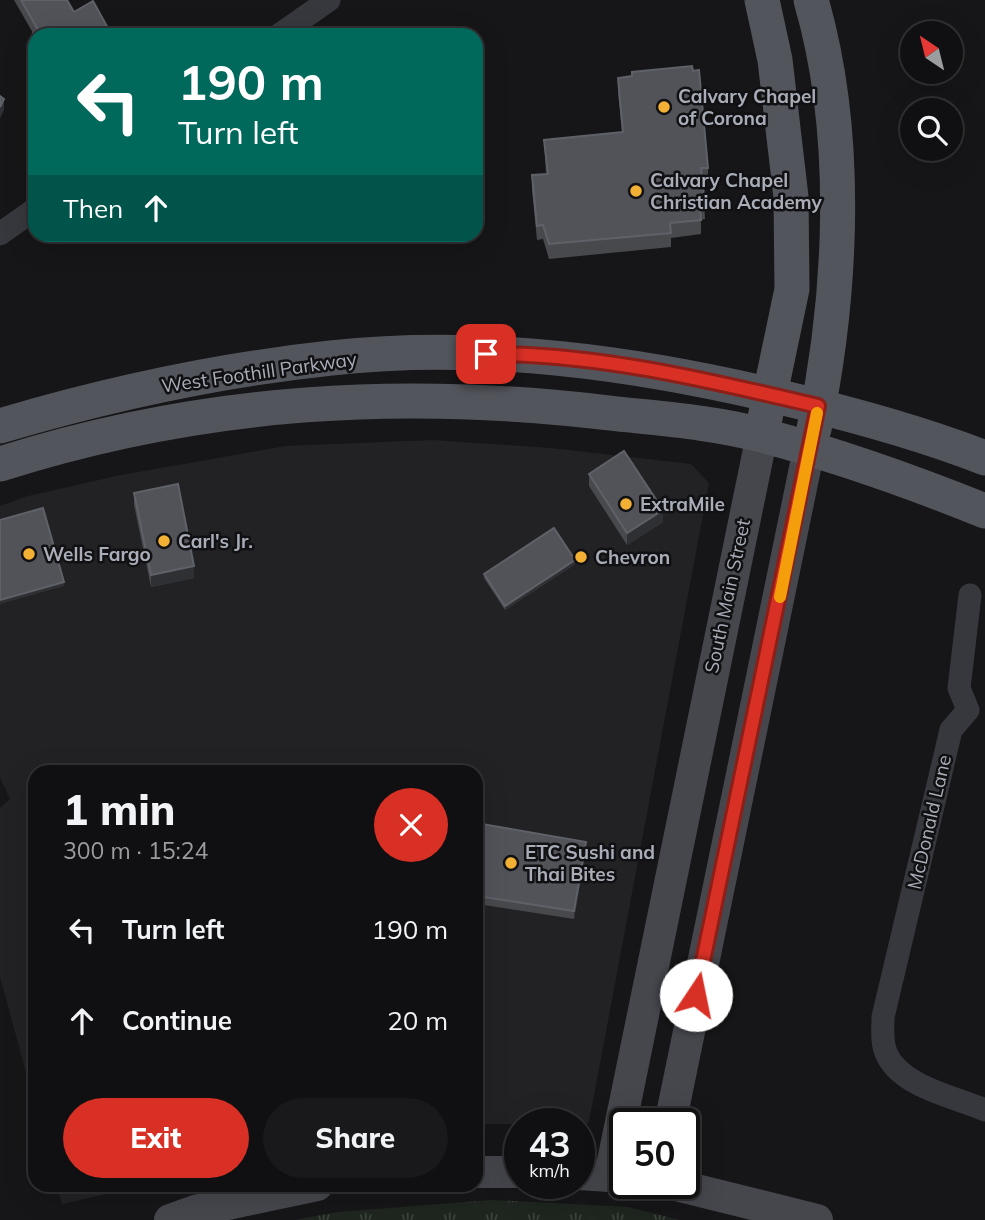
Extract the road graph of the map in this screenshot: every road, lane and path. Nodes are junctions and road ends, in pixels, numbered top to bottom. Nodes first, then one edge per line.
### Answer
1 (329, 0) edge
2 (762, 0) edge
3 (811, 0) edge
4 (289, 28) edge
5 (28, 214) edge
6 (0, 234) edge
7 (770, 395) junction
8 (818, 406) junction
9 (0, 426) edge
10 (762, 435) junction
11 (810, 449) junction
12 (985, 458) edge
13 (0, 464) edge
14 (985, 511) edge
15 (970, 595) dead end
16 (976, 707) edge
17 (681, 820) junction
18 (709, 925) junction
19 (630, 1108) edge
20 (673, 1108) edge
21 (985, 1110) edge
22 (483, 1172) edge
23 (504, 1172) edge
24 (700, 1191) edge
25 (284, 1192) edge
26 (170, 1220) edge
27 (817, 1220) edge

1 - 4 street
2 - 7 main road, South Main Street
3 - 8 main road
5 - 6 street
7 - 8 main road, West Foothill Parkway
7 - 9 main road, West Foothill Parkway
7 - 10 main road, South Main Street
8 - 11 main road
8 - 12 main road, West Foothill Parkway
10 - 11 main road, West Foothill Parkway
10 - 13 main road, West Foothill Parkway
10 - 17 main road, South Main Street
11 - 14 main road, West Foothill Parkway
11 - 18 main road
15 - 16 street, McDonald Lane
16 - 21 street, McDonald Lane
17 - 18 main road
17 - 19 main road, South Main Street
18 - 20 main road
22 - 23 main road
24 - 27 main road
25 - 26 main road

